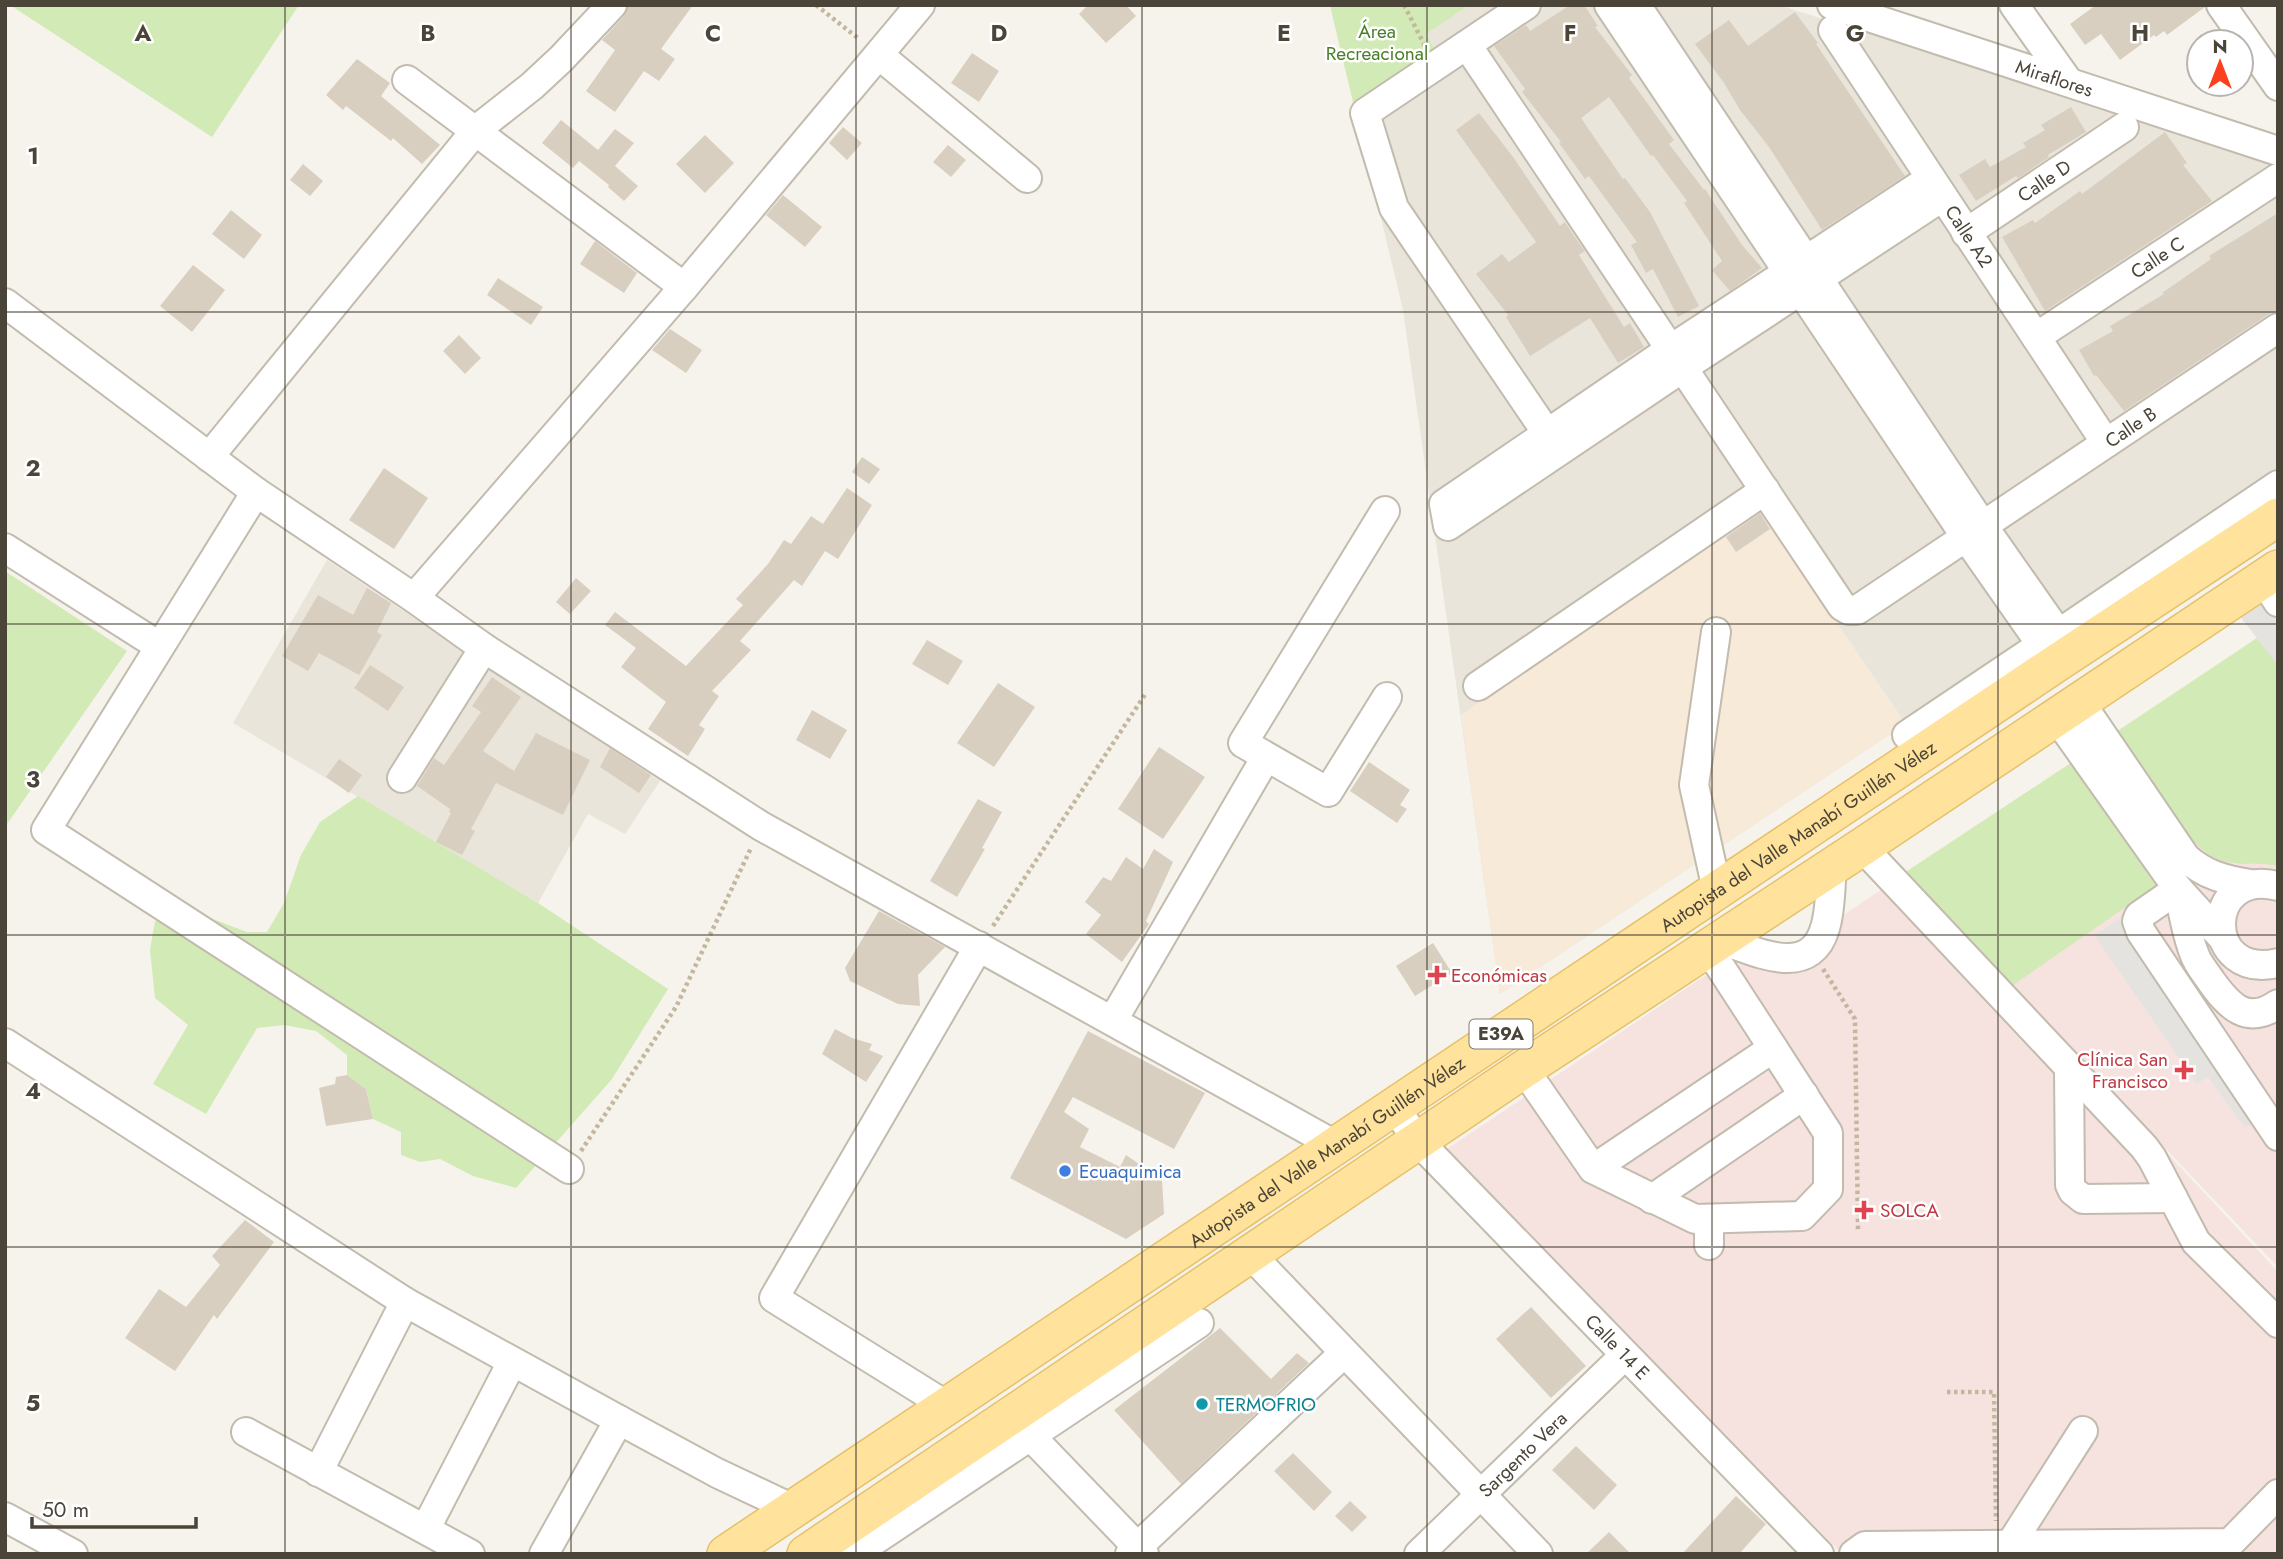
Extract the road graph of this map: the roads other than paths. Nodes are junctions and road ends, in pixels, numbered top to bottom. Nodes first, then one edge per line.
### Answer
1 (612, 5) edge
2 (920, 5) edge
3 (1526, 5) edge
4 (1609, 5) edge
5 (1636, 5) edge
6 (2014, 5) edge
7 (2221, 5) edge
8 (1832, 18) edge
9 (1467, 45) junction
10 (879, 55) junction
11 (407, 80) dead end
12 (2067, 81) junction
13 (2278, 86) edge
14 (2124, 127) dead end
15 (476, 130) junction
16 (2278, 151) edge
17 (1027, 178) dead end
18 (2278, 178) edge
19 (1936, 188) junction
20 (1966, 233) junction
21 (1804, 274) junction
22 (684, 287) junction
23 (5, 303) edge
24 (2278, 328) edge
25 (2036, 337) junction
26 (1677, 358) junction
27 (2106, 443) junction
28 (209, 457) junction
29 (2278, 485) edge
30 (1765, 490) junction
31 (256, 492) junction
32 (1385, 511) dead end
33 (2257, 518) edge
34 (1975, 532) junction
35 (5, 548) edge
36 (2273, 584) edge
37 (414, 598) junction
38 (1716, 632) dead end
39 (159, 646) junction
40 (484, 648) junction
41 (2057, 649) junction
42 (1478, 686) dead end
43 (1387, 697) dead end
44 (2068, 710) junction
45 (1266, 757) junction
46 (402, 778) dead end
47 (1830, 815) junction
48 (1862, 847) junction
49 (1832, 867) junction
50 (2264, 885) edge
51 (2178, 889) junction
52 (1717, 890) junction
53 (2221, 936) junction
54 (1714, 944) junction
55 (979, 946) junction
56 (2278, 963) edge
57 (2278, 1004) edge
58 (1113, 1020) junction
59 (5, 1043) edge
60 (1773, 1048) junction
61 (1524, 1069) junction
62 (2069, 1069) junction
63 (1804, 1095) junction
64 (1394, 1106) junction
65 (2278, 1136) edge
66 (1417, 1140) junction
67 (1335, 1145) junction
68 (569, 1169) road end
69 (1593, 1169) junction
70 (2173, 1198) junction
71 (1652, 1199) junction
72 (1250, 1254) junction
73 (405, 1302) junction
74 (1199, 1323) dead end
75 (2278, 1323) edge
76 (1344, 1353) junction
77 (1625, 1355) junction
78 (512, 1362) junction
79 (947, 1406) junction
80 (619, 1420) junction
81 (1021, 1426) junction
82 (2083, 1431) dead end
83 (246, 1432) dead end
84 (318, 1472) junction
85 (2278, 1494) edge
86 (1481, 1495) junction
87 (793, 1509) junction
88 (5, 1517) edge
89 (426, 1528) junction
90 (2003, 1545) junction
91 (2225, 1548) edge
92 (2068, 1549) edge
93 (2120, 1549) edge
94 (1943, 1550) edge
95 (1137, 1551) edge
96 (1813, 1552) edge
97 (73, 1554) edge
98 (470, 1554) edge
99 (544, 1554) edge
100 (726, 1554) edge
101 (806, 1554) edge
102 (854, 1554) edge
103 (1419, 1554) edge
104 (1538, 1554) edge
105 (1854, 1554) edge

1 - 15 street
2 - 10 street
3 - 9 street
4 - 21 street
5 - 21 street
6 - 12 street
7 - 13 street
8 - 12 street, Miraflores
8 - 19 street, Calle A2
9 - 26 street
9 - 26 street
10 - 17 street
10 - 22 street
11 - 15 street
12 - 16 street, Miraflores
14 - 20 street, Calle D
15 - 22 street
15 - 28 street
18 - 25 street, Calle C
19 - 20 street, Calle A2
19 - 21 street
20 - 25 street, Calle A2
21 - 26 street
21 - 34 street
22 - 37 street
23 - 28 street
24 - 27 street, Calle B
25 - 27 street, Calle A2
26 - 30 street
27 - 34 street, Calle B
28 - 31 street
29 - 33 street
30 - 34 street, Calle B
30 - 42 street
31 - 37 street
31 - 39 street
32 - 45 street
33 - 41 main road, Autopista del Valle Manabí Guillén Vélez / E39A
34 - 41 street
35 - 39 street
36 - 44 main road, E39A
37 - 40 street
38 - 52 street
39 - 68 street
40 - 46 street
40 - 55 street
41 - 47 main road, Autopista del Valle Manabí Guillén Vélez / E39A
43 - 45 street
44 - 48 main road, E39A
44 - 50 street
44 - 51 street
45 - 58 street
47 - 48 main road
47 - 52 main road, Autopista del Valle Manabí Guillén Vélez / E39A
48 - 49 main road, E39A
48 - 62 street
49 - 54 main road, E39A
49 - 54 street
50 - 53 street
51 - 53 street
51 - 57 street
51 - 65 street
52 - 64 main road, Autopista del Valle Manabí Guillén Vélez / E39A
53 - 56 street
54 - 60 street
54 - 61 main road, E39A
55 - 58 street
55 - 79 street
58 - 67 street
59 - 73 street
60 - 63 street
60 - 69 street
61 - 66 main road, E39A
61 - 69 street
62 - 70 street
62 - 70 street
63 - 71 street
63 - 71 street
64 - 66 street, Calle 14 E
64 - 67 main road, Autopista del Valle Manabí Guillén Vélez / E39A
66 - 72 main road, E39A
66 - 77 street, Calle 14 E
67 - 79 main road, Autopista del Valle Manabí Guillén Vélez / E39A
69 - 71 street
70 - 75 street
72 - 76 street
72 - 81 main road, E39A
73 - 78 street
73 - 84 street
74 - 81 street
76 - 86 street
76 - 95 street
77 - 86 street, Sargento Vera
77 - 96 street, Calle 14 E
78 - 80 street
78 - 89 street
79 - 87 main road, Autopista del Valle Manabí Guillén Vélez / E39A
80 - 87 street
80 - 99 street
81 - 95 street
81 - 101 main road, E39A
81 - 102 street
82 - 90 street
83 - 84 street
84 - 89 street
85 - 91 street
86 - 103 street, Sargento Vera
86 - 104 street
87 - 100 main road, Autopista del Valle Manabí Guillén Vélez / E39A
88 - 97 street
89 - 98 street
90 - 92 street
90 - 94 street
91 - 93 street
92 - 93 street
94 - 105 street

